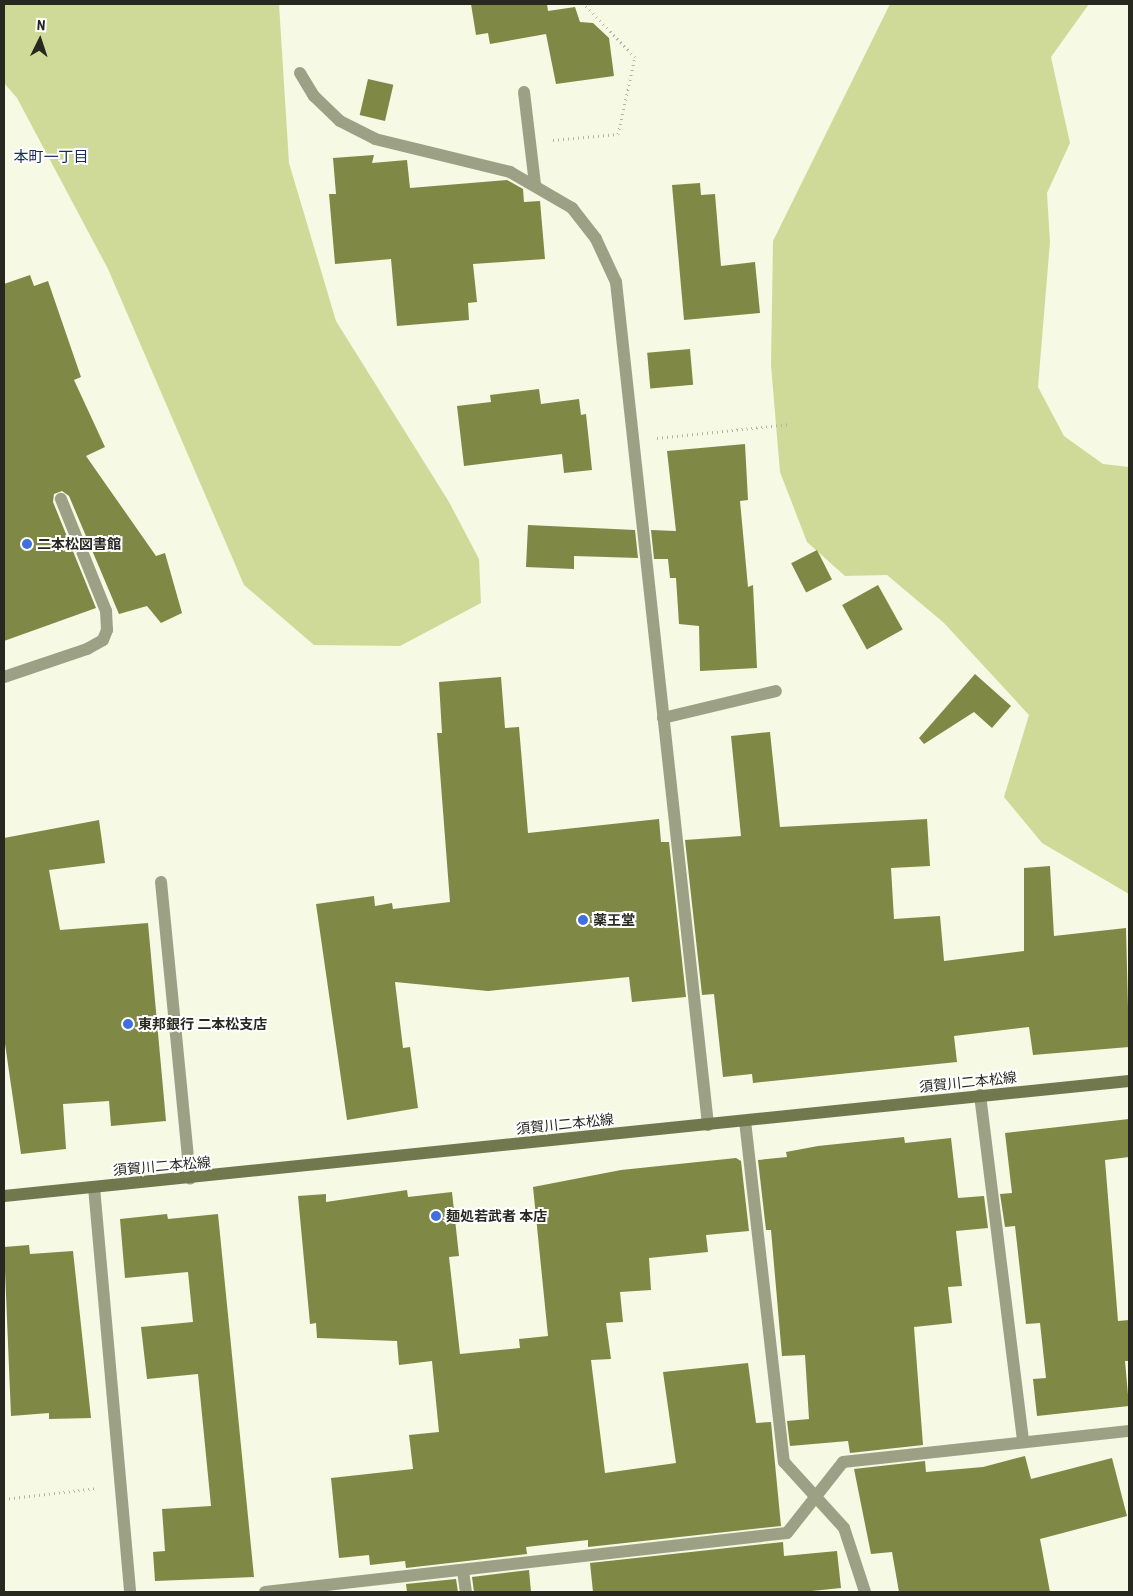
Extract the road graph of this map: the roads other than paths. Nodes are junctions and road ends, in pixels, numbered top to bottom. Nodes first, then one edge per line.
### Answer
1 (300, 73) dead end
2 (524, 92) dead end
3 (535, 184) junction
4 (61, 499) dead end
5 (4, 677) edge
6 (776, 690) dead end
7 (663, 718) junction
8 (161, 882) dead end
9 (1129, 1081) edge
10 (980, 1095) junction
11 (745, 1121) junction
12 (708, 1125) junction
13 (190, 1179) junction
14 (94, 1187) junction
15 (4, 1196) edge
16 (1129, 1431) edge
17 (1023, 1441) junction
18 (815, 1497) junction
19 (463, 1571) junction
20 (130, 1592) edge
21 (265, 1592) edge
22 (466, 1592) edge
23 (865, 1592) edge

1 - 3 street
2 - 3 street
3 - 7 street
4 - 5 street
6 - 7 street
7 - 12 street
8 - 13 street
9 - 10 main road, 須賀川二本松線
10 - 11 main road, 須賀川二本松線
10 - 17 street
11 - 12 main road, 須賀川二本松線
11 - 18 street
12 - 13 main road, 須賀川二本松線
13 - 14 main road, 須賀川二本松線
14 - 15 main road, 須賀川二本松線
14 - 20 street
16 - 17 street
17 - 18 street
18 - 19 street
18 - 23 street
19 - 21 street
19 - 22 street

